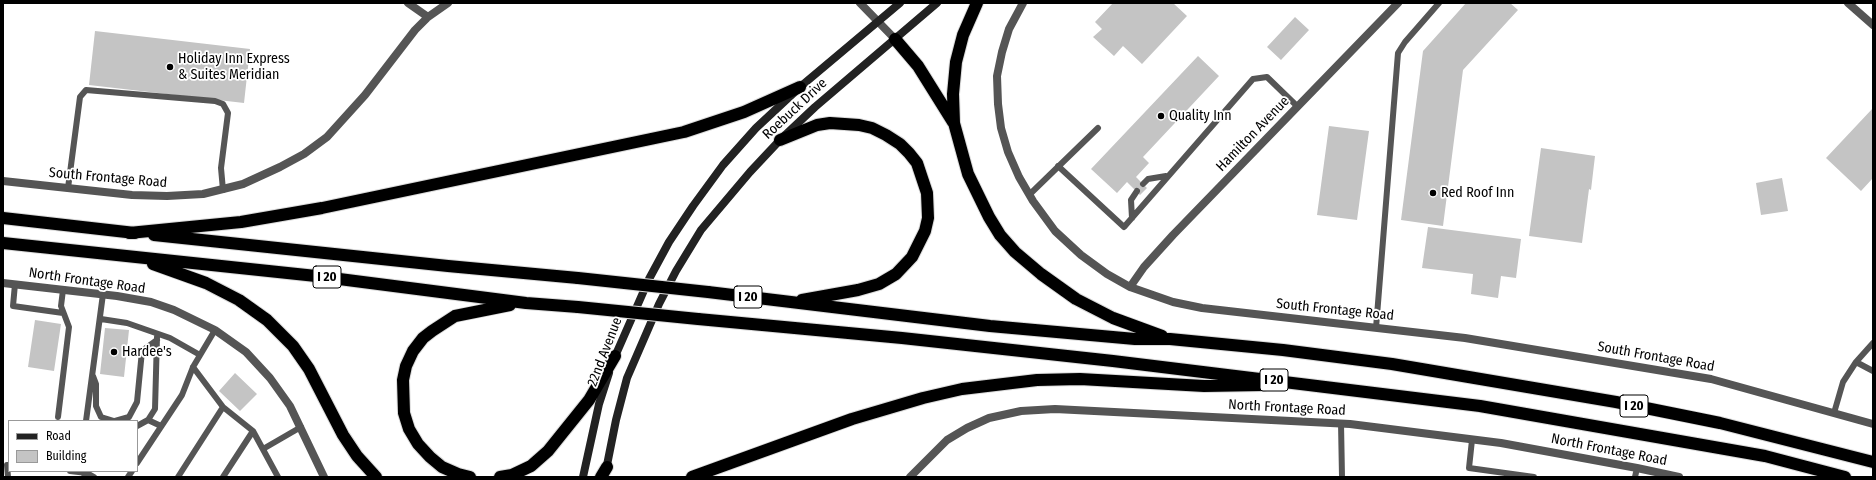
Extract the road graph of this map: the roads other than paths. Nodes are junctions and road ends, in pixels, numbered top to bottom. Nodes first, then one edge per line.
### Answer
1 (408, 3) edge
2 (448, 3) edge
3 (860, 3) edge
4 (900, 3) edge
5 (937, 3) edge
6 (977, 3) edge
7 (1023, 3) edge
8 (1398, 3) edge
9 (1439, 3) edge
10 (1848, 3) edge
11 (428, 17) junction
12 (878, 22) junction
13 (1873, 25) edge
14 (895, 39) junction
15 (800, 87) junction
16 (1298, 107) junction
17 (954, 123) junction
18 (1098, 128) dead end
19 (780, 140) junction
20 (1058, 166) junction
21 (1166, 176) junction
22 (3, 181) edge
23 (1143, 184) dead end
24 (68, 188) junction
25 (223, 190) junction
26 (1136, 191) dead end
27 (1029, 195) junction
28 (3, 218) edge
29 (1132, 218) junction
30 (129, 233) junction
31 (670, 242) joint
32 (3, 243) edge
33 (127, 257) junction
34 (3, 283) edge
35 (15, 284) junction
36 (1130, 287) junction
37 (63, 290) junction
38 (103, 294) junction
39 (526, 303) junction
40 (788, 303) junction
41 (63, 313) junction
42 (101, 319) junction
43 (1376, 328) junction
44 (215, 330) junction
45 (157, 337) junction
46 (1170, 339) junction
47 (1873, 343) edge
48 (200, 355) junction
49 (615, 356) junction
50 (1856, 362) junction
51 (193, 367) junction
52 (1873, 371) edge
53 (93, 376) junction
54 (1312, 385) junction
55 (223, 407) junction
56 (1834, 413) junction
57 (58, 417) dead end
58 (86, 420) edge
59 (112, 420) edge
60 (118, 420) edge
61 (148, 420) junction
62 (1341, 424) junction
63 (1873, 424) edge
64 (138, 425) edge
65 (161, 426) junction
66 (301, 427) junction
67 (253, 431) junction
68 (1472, 440) junction
69 (263, 449) junction
70 (138, 461) edge
71 (1873, 462) edge
72 (6, 465) edge
73 (1637, 468) junction
74 (75, 472) edge
75 (86, 474) edge
76 (604, 474) edge
77 (8, 477) edge
78 (94, 477) edge
79 (178, 477) edge
80 (222, 477) edge
81 (278, 477) edge
82 (324, 477) edge
83 (376, 477) edge
84 (470, 477) edge
85 (500, 477) edge
86 (583, 477) edge
87 (692, 477) edge
88 (910, 477) edge
89 (1342, 477) edge
90 (1534, 477) edge
91 (1635, 477) edge
92 (1679, 477) edge
93 (1845, 477) edge

1 - 11 street
2 - 11 street, South Frontage Road
3 - 12 street
4 - 12 main road, Roebuck Drive
5 - 14 main road, Roebuck Drive
6 - 17 highway
7 - 27 street, South Frontage Road
8 - 16 street, Hamilton Avenue
9 - 43 lane
10 - 13 street
11 - 25 street, South Frontage Road
12 - 14 street
12 - 15 main road, Roebuck Drive
14 - 17 highway
14 - 19 main road, Roebuck Drive
15 - 30 highway
15 - 31 main road, Roebuck Drive
16 - 21 lane
16 - 36 street, Hamilton Avenue
17 - 46 highway
18 - 20 lane
19 - 40 highway
19 - 76 main road, Roebuck Drive
20 - 27 lane
20 - 29 lane
21 - 23 lane
21 - 29 lane
22 - 24 street, South Frontage Road
24 - 25 street, South Frontage Road
24 - 25 lane
26 - 29 lane
27 - 36 street, South Frontage Road
28 - 30 highway, I 20
30 - 40 highway, I 20, bridge
31 - 49 main road, 22nd Avenue
32 - 33 highway, I 20
33 - 39 highway, I 20
33 - 83 highway
34 - 35 street, North Frontage Road
35 - 37 street, North Frontage Road
35 - 41 lane
36 - 43 street, South Frontage Road
37 - 38 street, North Frontage Road
37 - 41 lane
38 - 42 lane
38 - 44 street, North Frontage Road
39 - 54 highway, I 20, bridge
39 - 84 highway
40 - 46 highway, I 20
41 - 57 lane
42 - 45 lane
42 - 53 lane
43 - 56 street, South Frontage Road
44 - 48 lane
44 - 66 street, North Frontage Road
45 - 48 lane
45 - 60 lane
45 - 61 lane
46 - 71 highway, I 20
47 - 50 lane
48 - 51 lane
49 - 85 highway
49 - 86 main road, 22nd Avenue
50 - 52 lane
50 - 56 lane
51 - 55 lane
51 - 65 lane
53 - 58 lane
53 - 59 lane
54 - 87 highway
54 - 93 highway, I 20
55 - 67 lane
55 - 79 lane
56 - 63 street, South Frontage Road
61 - 64 lane
61 - 65 lane
62 - 68 street, North Frontage Road
62 - 88 street, North Frontage Road
62 - 89 lane
65 - 70 lane
66 - 69 lane
66 - 82 street, North Frontage Road
67 - 69 lane
67 - 80 lane
68 - 73 street, North Frontage Road
68 - 90 lane
69 - 81 lane
72 - 77 lane
73 - 91 lane
73 - 92 street, North Frontage Road
74 - 75 lane
75 - 78 lane

